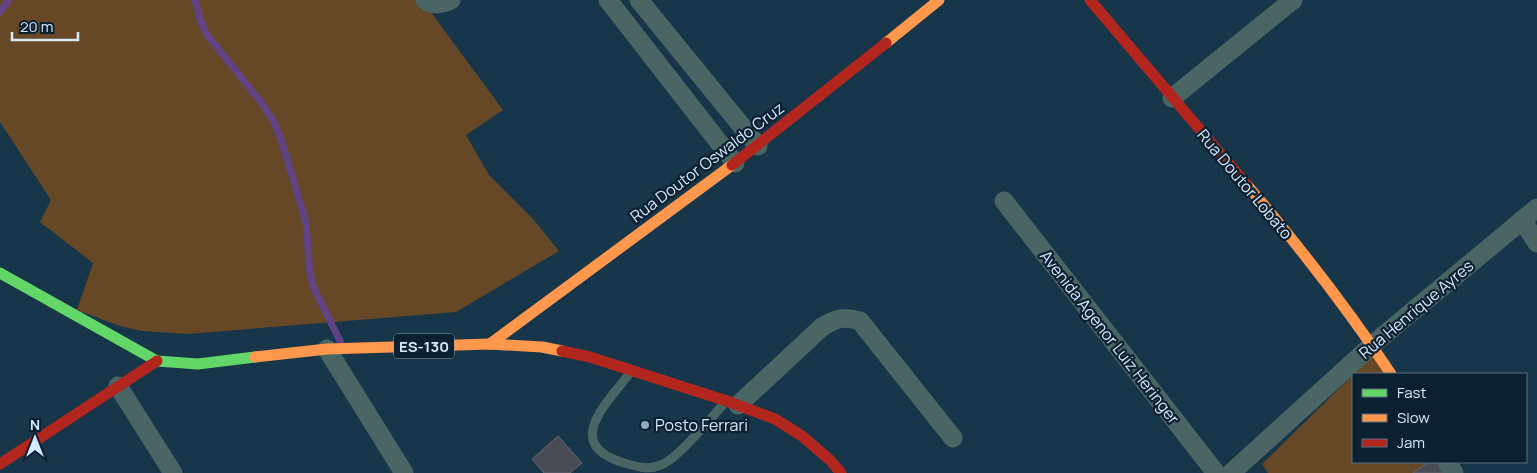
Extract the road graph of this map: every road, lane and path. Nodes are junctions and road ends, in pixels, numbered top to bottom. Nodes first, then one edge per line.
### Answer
1 (425, 0) edge
2 (451, 0) edge
3 (608, 0) edge
4 (639, 0) edge
5 (939, 0) edge
6 (1090, 0) edge
7 (1293, 0) edge
8 (1172, 98) junction
9 (758, 146) junction
10 (736, 163) junction
11 (1004, 201) dead end
12 (1537, 208) edge
13 (1522, 220) junction
14 (1537, 243) edge
15 (0, 273) edge
16 (490, 344) junction
17 (1372, 345) junction
18 (327, 349) junction
19 (157, 361) junction
20 (632, 370) junction
21 (1390, 373) edge
22 (118, 386) junction
23 (732, 403) junction
24 (953, 438) dead end
25 (0, 464) edge
26 (173, 473) edge
27 (404, 473) edge
28 (841, 473) edge
29 (1216, 473) edge
30 (1231, 473) edge

1 - 2 street
3 - 10 street
4 - 9 street
5 - 9 street, Rua Doutor Oswaldo Cruz
6 - 8 street, Rua Doutor Lobato
7 - 8 street
8 - 17 street, Rua Doutor Lobato
9 - 10 street, Rua Doutor Oswaldo Cruz
10 - 16 street, Rua Doutor Oswaldo Cruz
11 - 29 street, Avenida Agenor Luiz Heringer
12 - 13 street, Rua Henrique Ayres
13 - 14 street
13 - 17 street, Rua Henrique Ayres
15 - 19 street, ES-130
16 - 18 street, ES-130
16 - 20 street, ES-130
17 - 21 street, Rua Doutor Lobato
17 - 30 street, Rua Henrique Ayres
18 - 19 street, ES-130
18 - 27 street
19 - 22 street
20 - 23 street, ES-130
20 - 23 lane
22 - 25 street
22 - 26 street
23 - 24 street
23 - 28 street, ES-130

